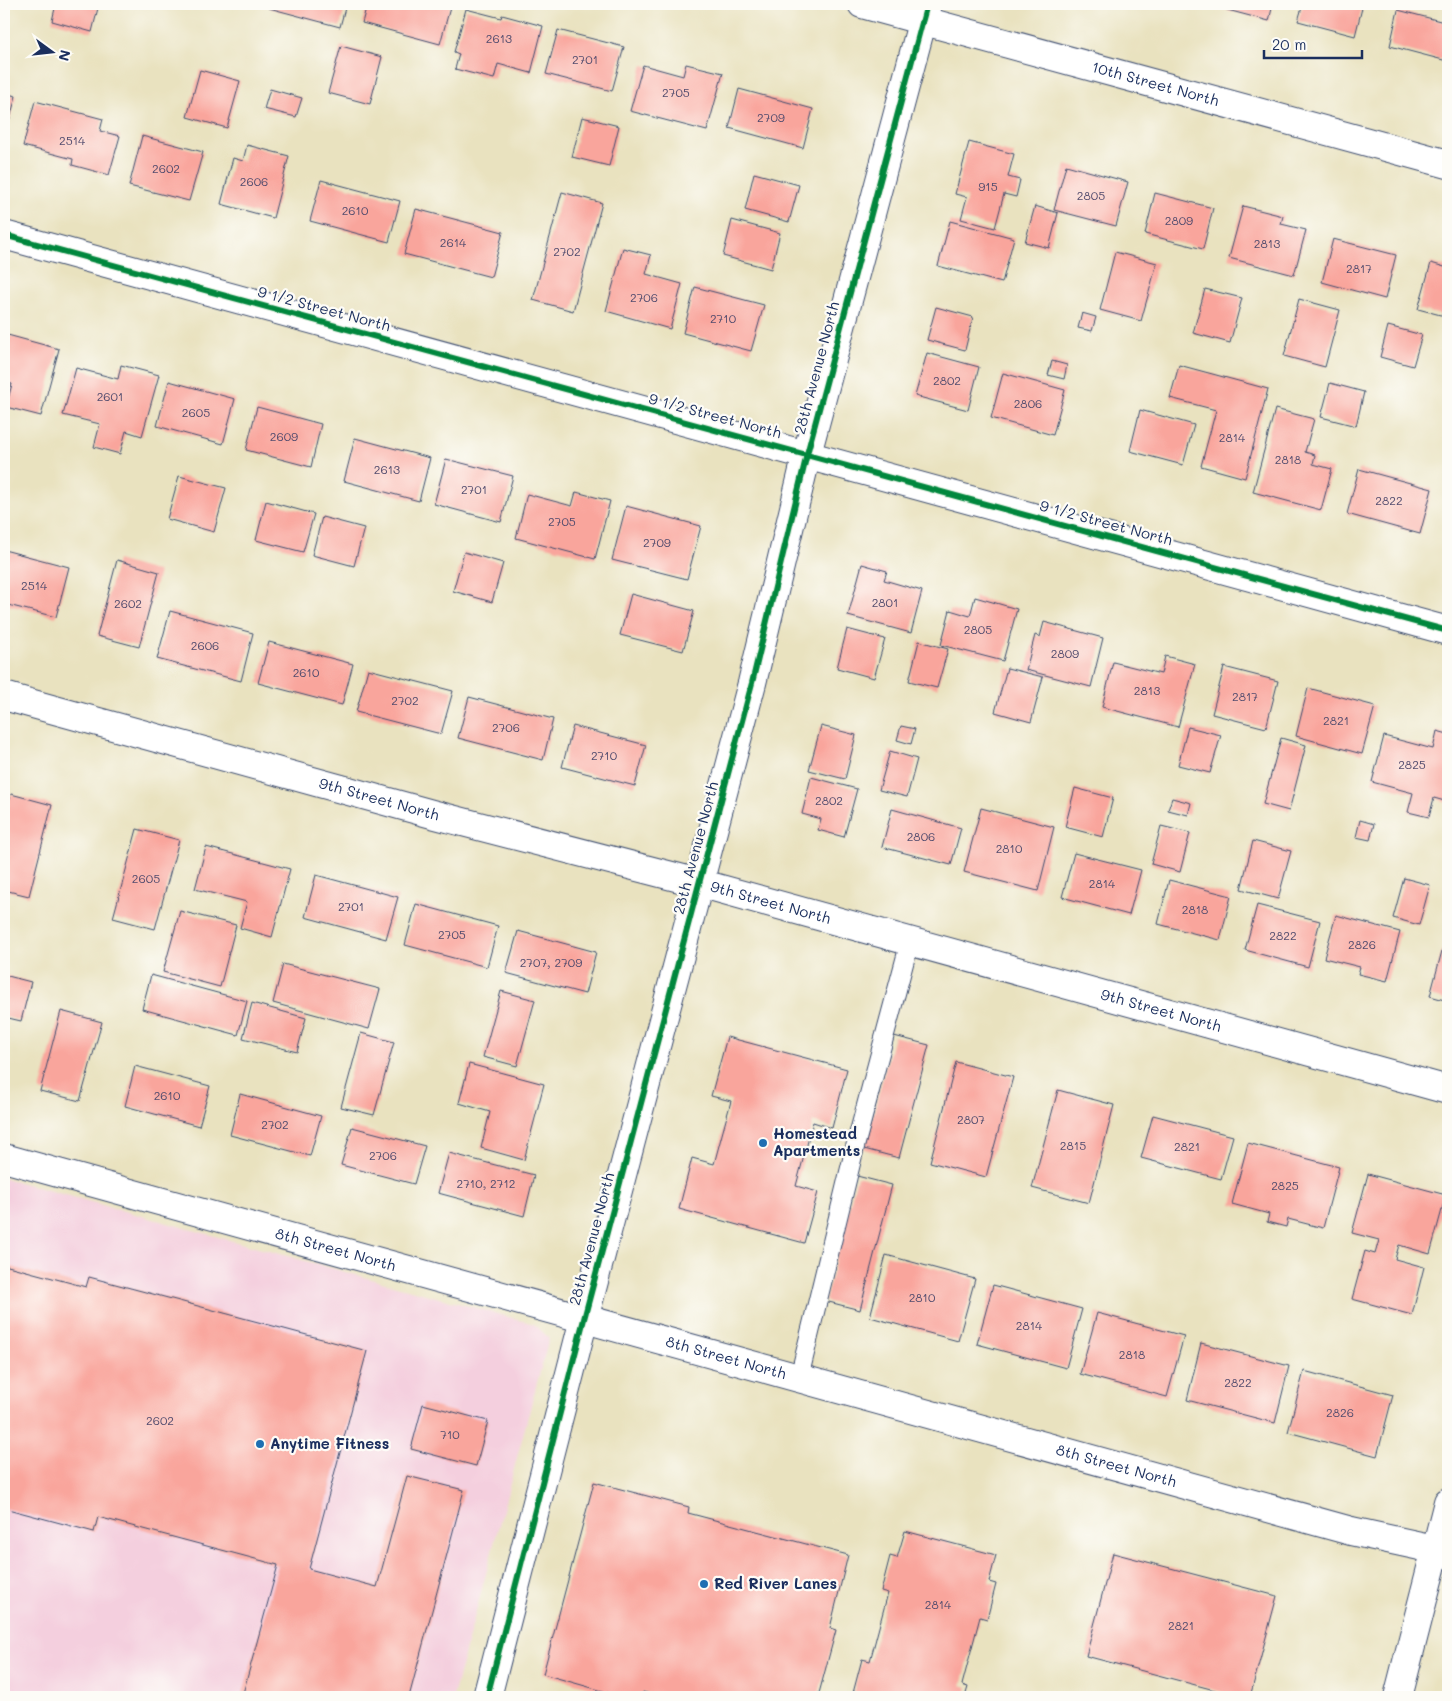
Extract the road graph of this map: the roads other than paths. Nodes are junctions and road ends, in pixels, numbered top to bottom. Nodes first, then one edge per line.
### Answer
1 (862, 4) edge
2 (925, 12) edge
3 (1448, 164) edge
4 (4, 234) edge
5 (808, 454) junction
6 (1448, 631) edge
7 (4, 696) edge
8 (699, 883) junction
9 (910, 941) junction
10 (1448, 1090) edge
11 (4, 1158) edge
12 (584, 1319) junction
13 (799, 1378) junction
14 (1448, 1502) edge
15 (1442, 1550) edge
16 (487, 1697) edge
17 (1398, 1697) edge

1 - 2 street, 10th Street North
2 - 3 street, 10th Street North
2 - 5 street, 28th Avenue North
4 - 5 street, 9 1/2 Street North
5 - 6 street, 9 1/2 Street North
5 - 8 street, 28th Avenue North
7 - 8 street, 9th Street North
8 - 9 street, 9th Street North
8 - 12 street, 28th Avenue North
9 - 10 street, 9th Street North
9 - 13 lane
11 - 12 street, 8th Street North
12 - 13 street, 8th Street North
12 - 16 street, 28th Avenue North
13 - 15 street, 8th Street North
14 - 15 street
15 - 17 street

